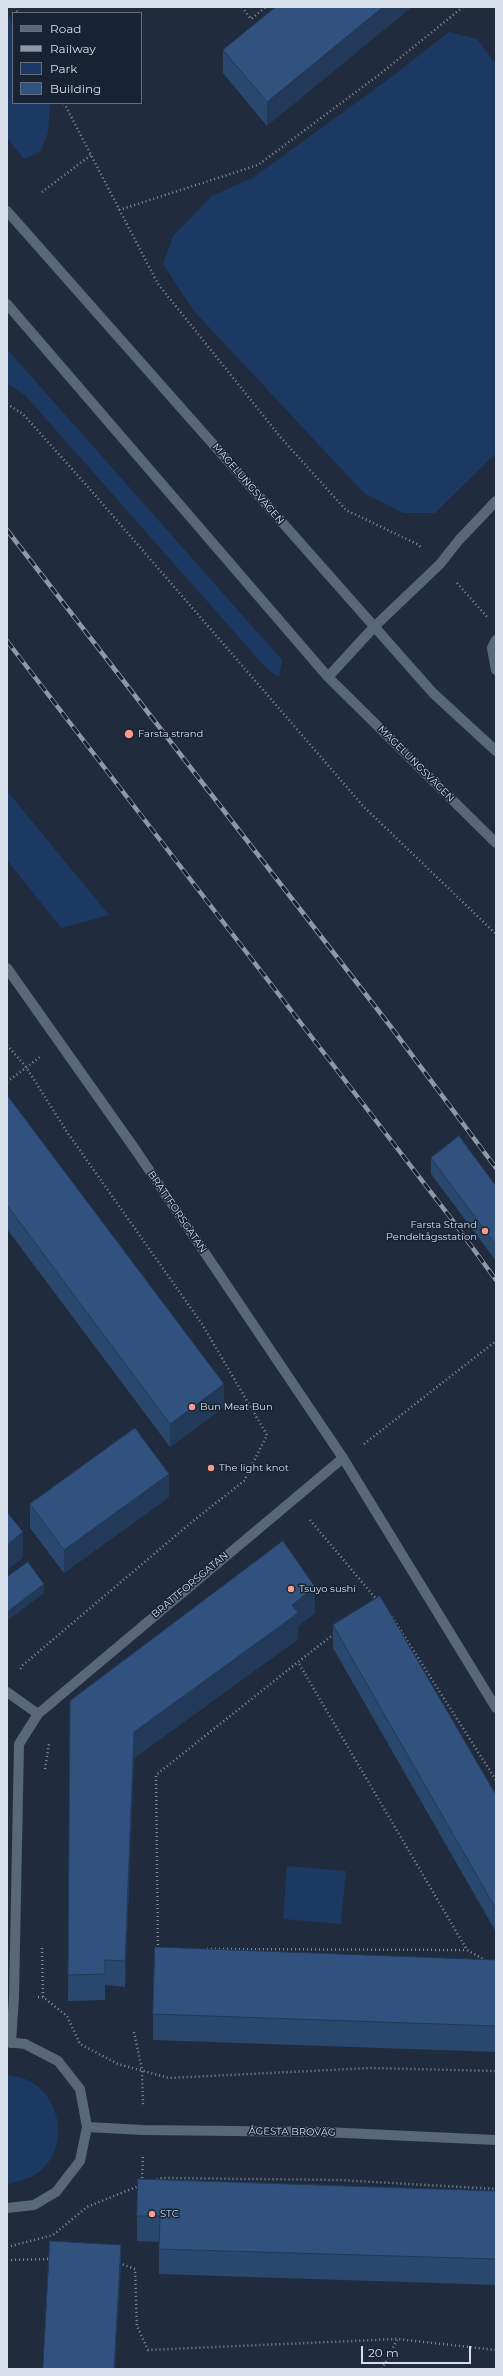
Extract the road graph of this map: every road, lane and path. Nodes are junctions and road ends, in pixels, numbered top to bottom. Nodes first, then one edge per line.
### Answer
1 (242, 7) edge
2 (266, 7) edge
3 (463, 7) edge
4 (65, 104) edge
5 (91, 155) junction
6 (42, 192) dead end
7 (119, 210) junction
8 (7, 211) edge
9 (7, 304) edge
10 (7, 404) edge
11 (496, 501) edge
12 (440, 564) junction
13 (491, 622) dead end
14 (374, 627) junction
15 (496, 640) edge
16 (496, 670) edge
17 (328, 677) junction
18 (496, 751) edge
19 (496, 843) edge
20 (496, 934) edge
21 (7, 968) edge
22 (7, 1044) edge
23 (26, 1067) junction
24 (7, 1082) edge
25 (496, 1341) edge
26 (343, 1458) junction
27 (304, 1524) dead end
28 (378, 1601) junction
29 (372, 1605) edge
30 (382, 1606) edge
31 (390, 1616) edge
32 (335, 1634) edge
33 (298, 1662) junction
34 (7, 1693) edge
35 (496, 1708) edge
36 (38, 1714) junction
37 (50, 1736) dead end
38 (44, 1774) dead end
39 (496, 1780) edge
40 (42, 1946) dead end
41 (165, 1949) edge
42 (205, 1949) edge
43 (467, 1950) junction
44 (490, 1963) edge
45 (14, 1997) junction
46 (44, 1997) junction
47 (9, 2043) edge
48 (496, 2071) edge
49 (87, 2127) junction
50 (496, 2140) edge
51 (496, 2189) edge
52 (7, 2208) edge
53 (7, 2247) edge
54 (54, 2258) edge
55 (7, 2260) edge
56 (116, 2261) edge
57 (397, 2339) junction
58 (496, 2350) edge
59 (382, 2369) edge

1 - 2 path
3 - 7 path
4 - 5 path
5 - 6 path
5 - 7 path
7 - 12 path
8 - 14 main road, MAGELUNGSVÄGEN
9 - 17 main road, MAGELUNGSVÄGEN
10 - 20 path
11 - 12 main road
12 - 13 path
12 - 14 main road
14 - 17 main road
14 - 18 main road, MAGELUNGSVÄGEN
15 - 16 main road
17 - 19 main road, MAGELUNGSVÄGEN
21 - 26 main road, BRATTFORSGATAN
22 - 23 path
23 - 24 path
23 - 34 path
25 - 26 path
26 - 35 main road, BRATTFORSGATAN
26 - 36 main road, BRATTFORSGATAN
27 - 28 path
28 - 29 path
28 - 30 path
31 - 39 path
32 - 33 path
33 - 41 path
33 - 43 path
34 - 36 main road
36 - 45 main road, BRATTFORSGATAN
37 - 38 path
40 - 46 path
42 - 43 path
43 - 44 path
45 - 46 path
45 - 47 main road, BRATTFORSGATAN
46 - 48 path
47 - 49 main road
49 - 50 main road, ÅGESTA BROVÄG
49 - 52 main road
51 - 53 path
54 - 55 path
56 - 57 path
57 - 58 path
57 - 59 path

